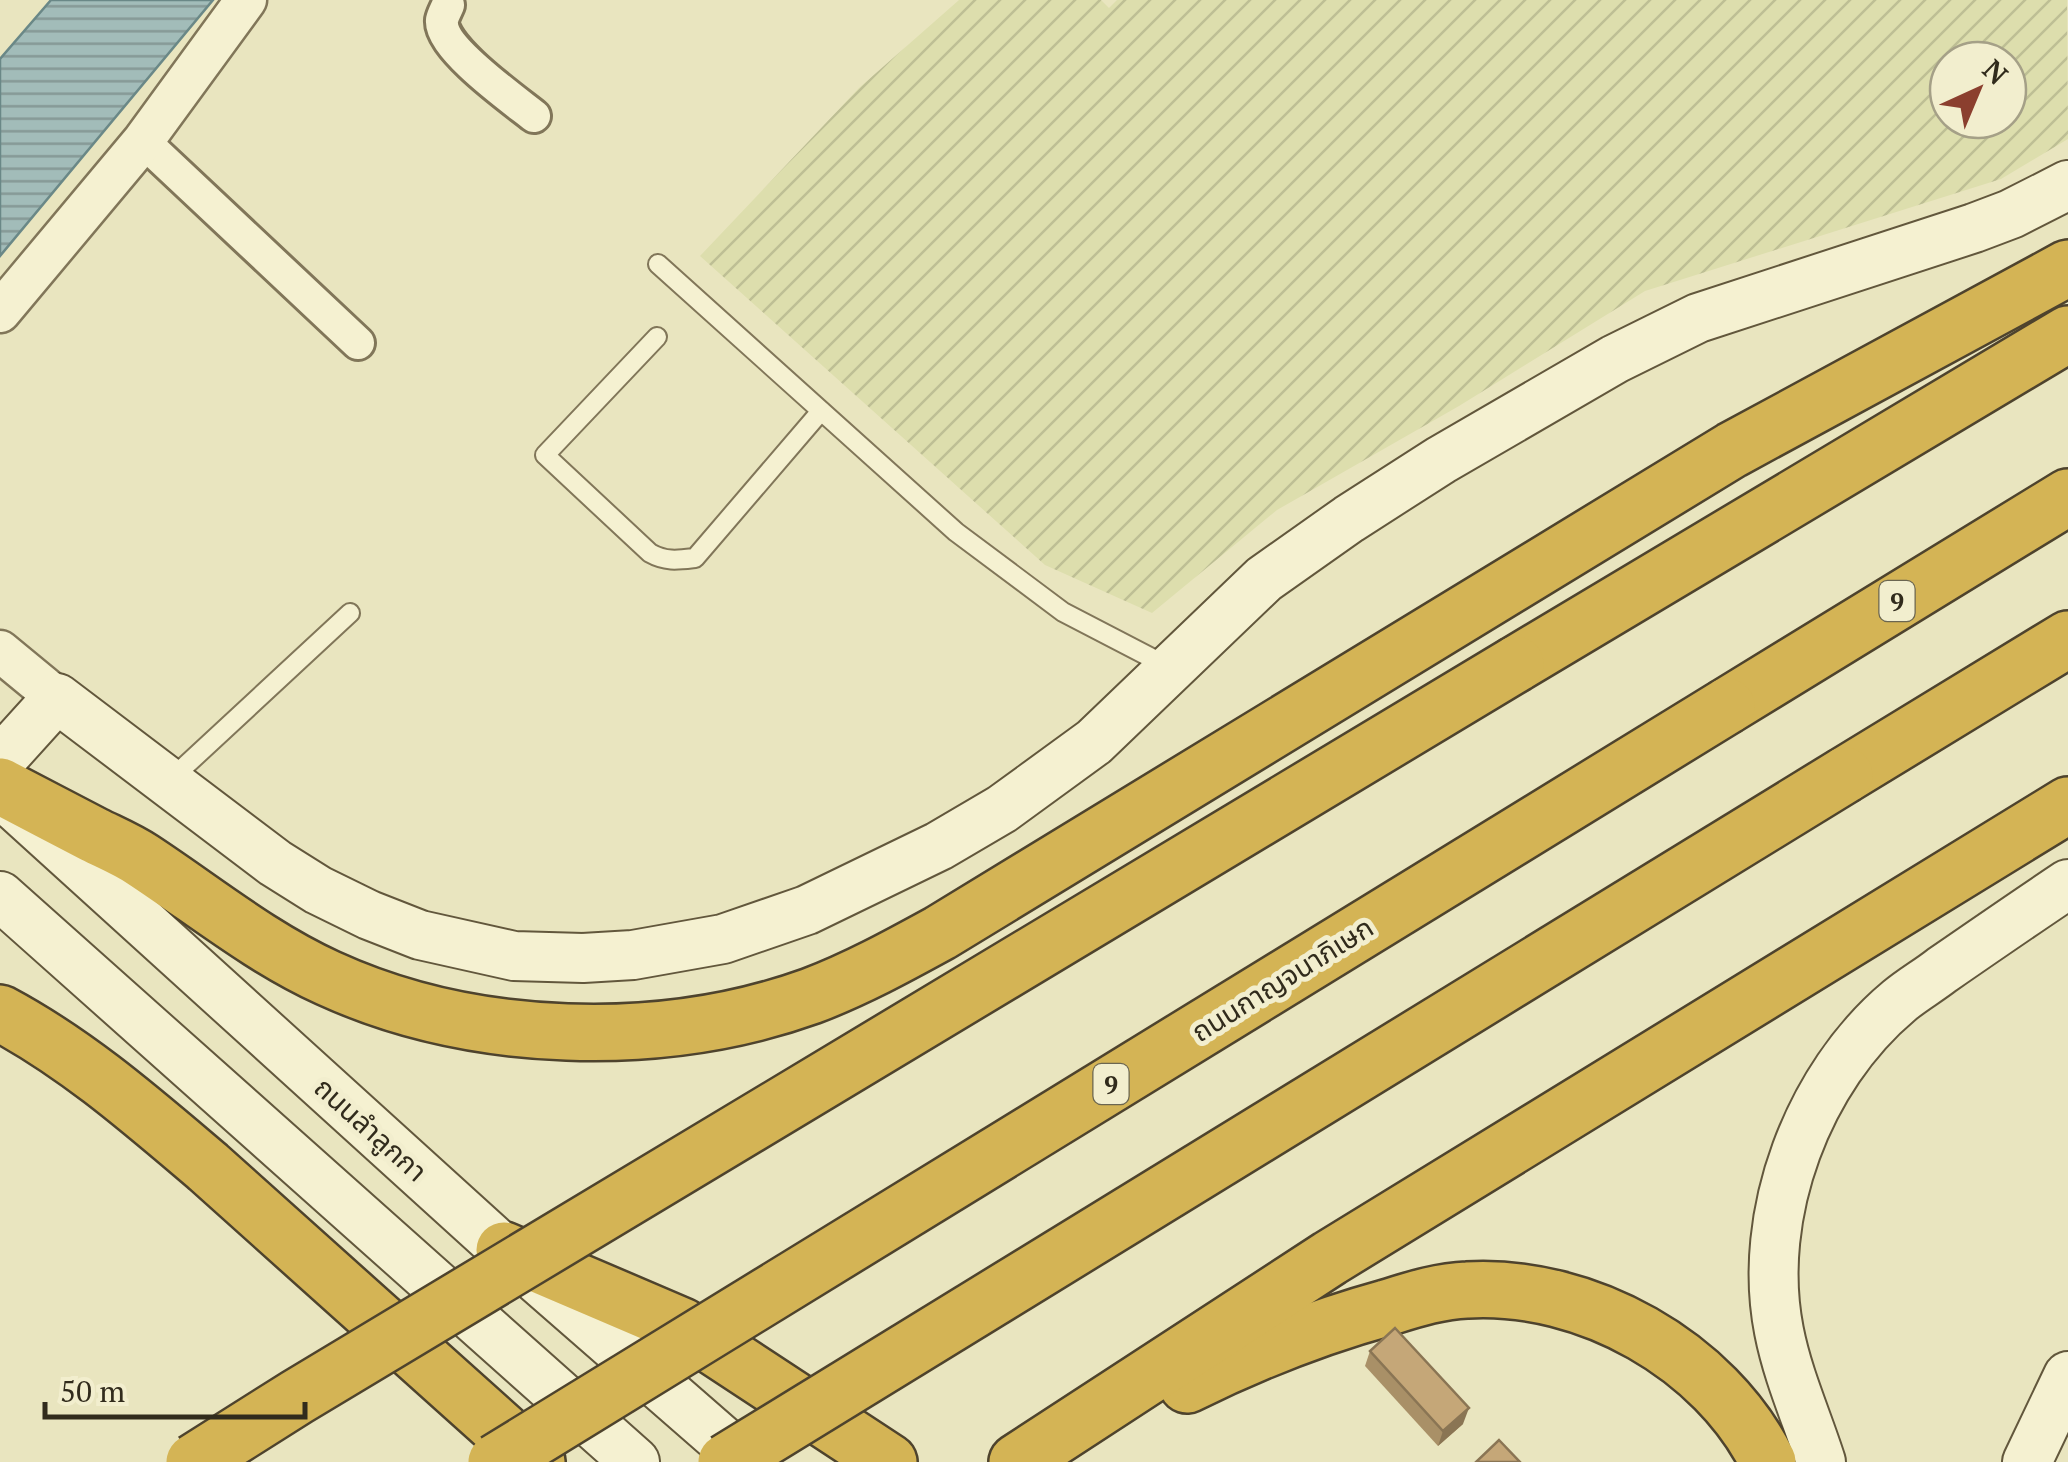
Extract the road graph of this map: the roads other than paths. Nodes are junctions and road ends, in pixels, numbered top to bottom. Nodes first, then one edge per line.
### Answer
1 (246, 0) edge
2 (448, 2) edge
3 (534, 116) dead end
4 (143, 141) junction
5 (2068, 185) edge
6 (658, 264) dead end
7 (2068, 268) edge
8 (0, 312) edge
9 (2068, 334) edge
10 (657, 336) dead end
11 (358, 343) dead end
12 (821, 411) junction
13 (2068, 497) edge
14 (350, 613) dead end
15 (2068, 639) edge
16 (0, 651) edge
17 (1170, 668) junction
18 (58, 698) junction
19 (0, 761) edge
20 (167, 783) junction
21 (0, 789) edge
22 (2068, 805) edge
23 (2068, 884) edge
24 (0, 896) edge
25 (0, 936) edge
26 (0, 1013) edge
27 (132, 1014) junction
28 (504, 1250) junction
29 (314, 1262) junction
30 (2068, 1376) edge
31 (297, 1397) junction
32 (173, 1462) edge
33 (194, 1462) edge
34 (496, 1462) edge
35 (538, 1462) edge
36 (560, 1462) edge
37 (635, 1462) edge
38 (726, 1462) edge
39 (747, 1462) edge
40 (889, 1462) edge
41 (1017, 1462) edge
42 (1032, 1462) edge
43 (1768, 1462) edge
44 (1822, 1462) edge
45 (2027, 1462) edge

1 - 4 street
2 - 3 street
4 - 8 street
4 - 11 street
5 - 17 main road
6 - 12 lane
7 - 21 highway
9 - 31 highway, bridge
10 - 12 lane
12 - 17 lane
13 - 34 highway, ถนนกาญจนาภิเษก / 9, bridge
14 - 20 lane
15 - 38 highway, bridge
16 - 18 street
17 - 20 main road
18 - 19 main road
18 - 20 main road
21 - 28 main road, ถนนลำลูกกา
22 - 41 highway
23 - 44 main road
24 - 27 main road
25 - 27 main road
26 - 29 highway
27 - 37 main road
28 - 39 main road, ถนนลำลูกกา
28 - 40 highway
29 - 35 highway
29 - 36 highway
30 - 45 main road
31 - 32 highway, bridge
31 - 33 highway, bridge
42 - 43 highway

